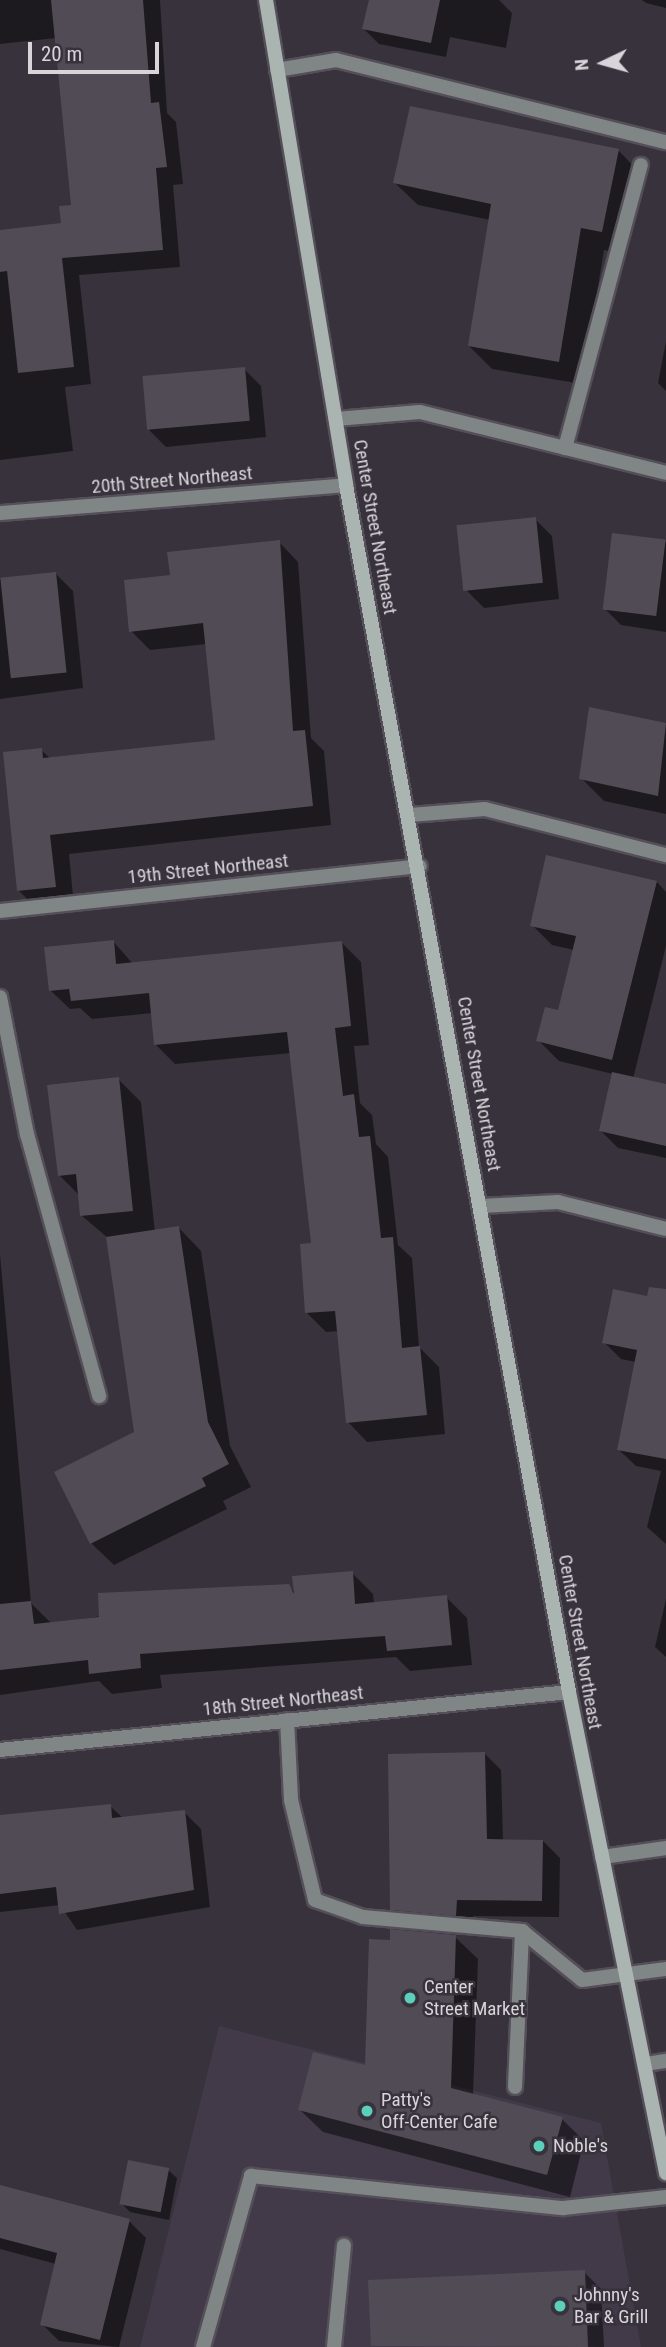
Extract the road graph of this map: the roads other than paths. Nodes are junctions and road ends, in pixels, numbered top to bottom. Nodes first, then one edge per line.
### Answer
1 (266, 0) edge
2 (277, 69) junction
3 (666, 142) edge
4 (641, 164) dead end
5 (336, 419) junction
6 (565, 448) junction
7 (666, 473) edge
8 (346, 485) junction
9 (0, 513) edge
10 (410, 815) junction
11 (666, 855) edge
12 (420, 866) junction
13 (0, 911) edge
14 (0, 997) edge
15 (481, 1206) junction
16 (666, 1229) edge
17 (99, 1396) dead end
18 (569, 1692) junction
19 (287, 1720) junction
20 (0, 1750) edge
21 (666, 1848) edge
22 (602, 1857) junction
23 (522, 1931) junction
24 (666, 1969) edge
25 (627, 1975) junction
26 (666, 2061) edge
27 (646, 2064) junction
28 (515, 2087) dead end
29 (666, 2174) edge
30 (666, 2197) edge
31 (344, 2245) dead end
32 (203, 2347) edge
33 (334, 2347) edge

1 - 2 main road, Center Street Northeast
2 - 3 street
2 - 5 main road, Center Street Northeast
4 - 6 street
5 - 6 street
5 - 8 main road, Center Street Northeast
6 - 7 street
8 - 9 street, 20th Street Northeast
8 - 10 main road, Center Street Northeast
10 - 11 street
10 - 12 main road, Center Street Northeast
12 - 13 street, 19th Street Northeast
12 - 15 main road, Center Street Northeast
14 - 17 street
15 - 16 street
15 - 18 main road, Center Street Northeast
18 - 19 street, 18th Street Northeast
18 - 22 main road, Center Street Northeast
19 - 20 street, 18th Street Northeast
19 - 23 street
21 - 22 street
22 - 25 main road, Center Street Northeast
23 - 25 street
23 - 28 street
24 - 25 street
25 - 27 main road, Center Street Northeast
26 - 27 street
27 - 29 main road, Center Street Northeast
30 - 32 street
31 - 33 street

